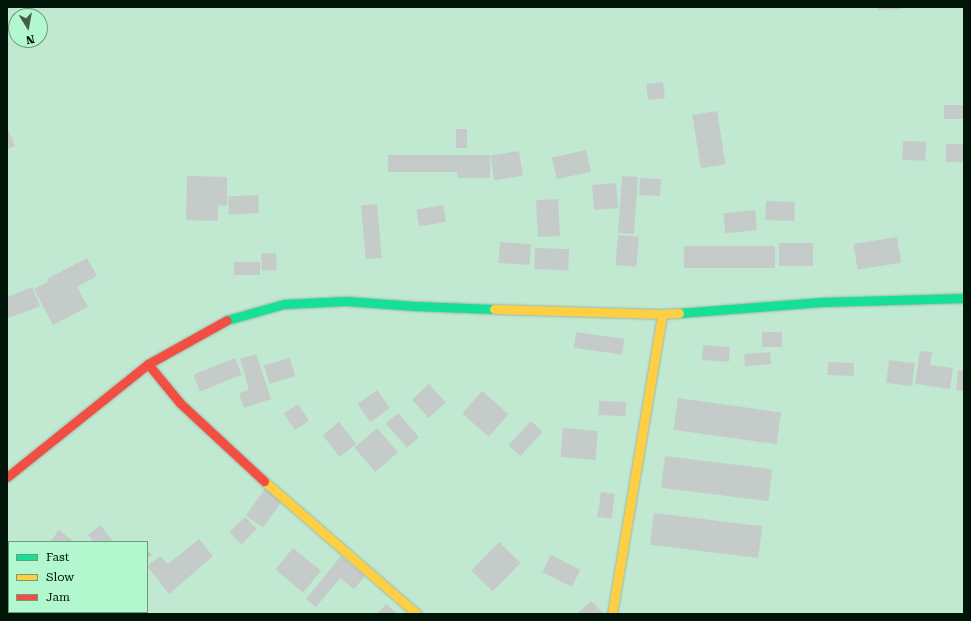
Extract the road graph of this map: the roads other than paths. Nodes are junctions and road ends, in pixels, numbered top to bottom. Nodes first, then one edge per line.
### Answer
1 (964, 298) edge
2 (662, 314) junction
3 (148, 364) junction
4 (7, 477) edge
5 (417, 614) edge
6 (612, 614) edge

1 - 2 street
2 - 3 street
2 - 6 street
3 - 4 street
3 - 5 street

